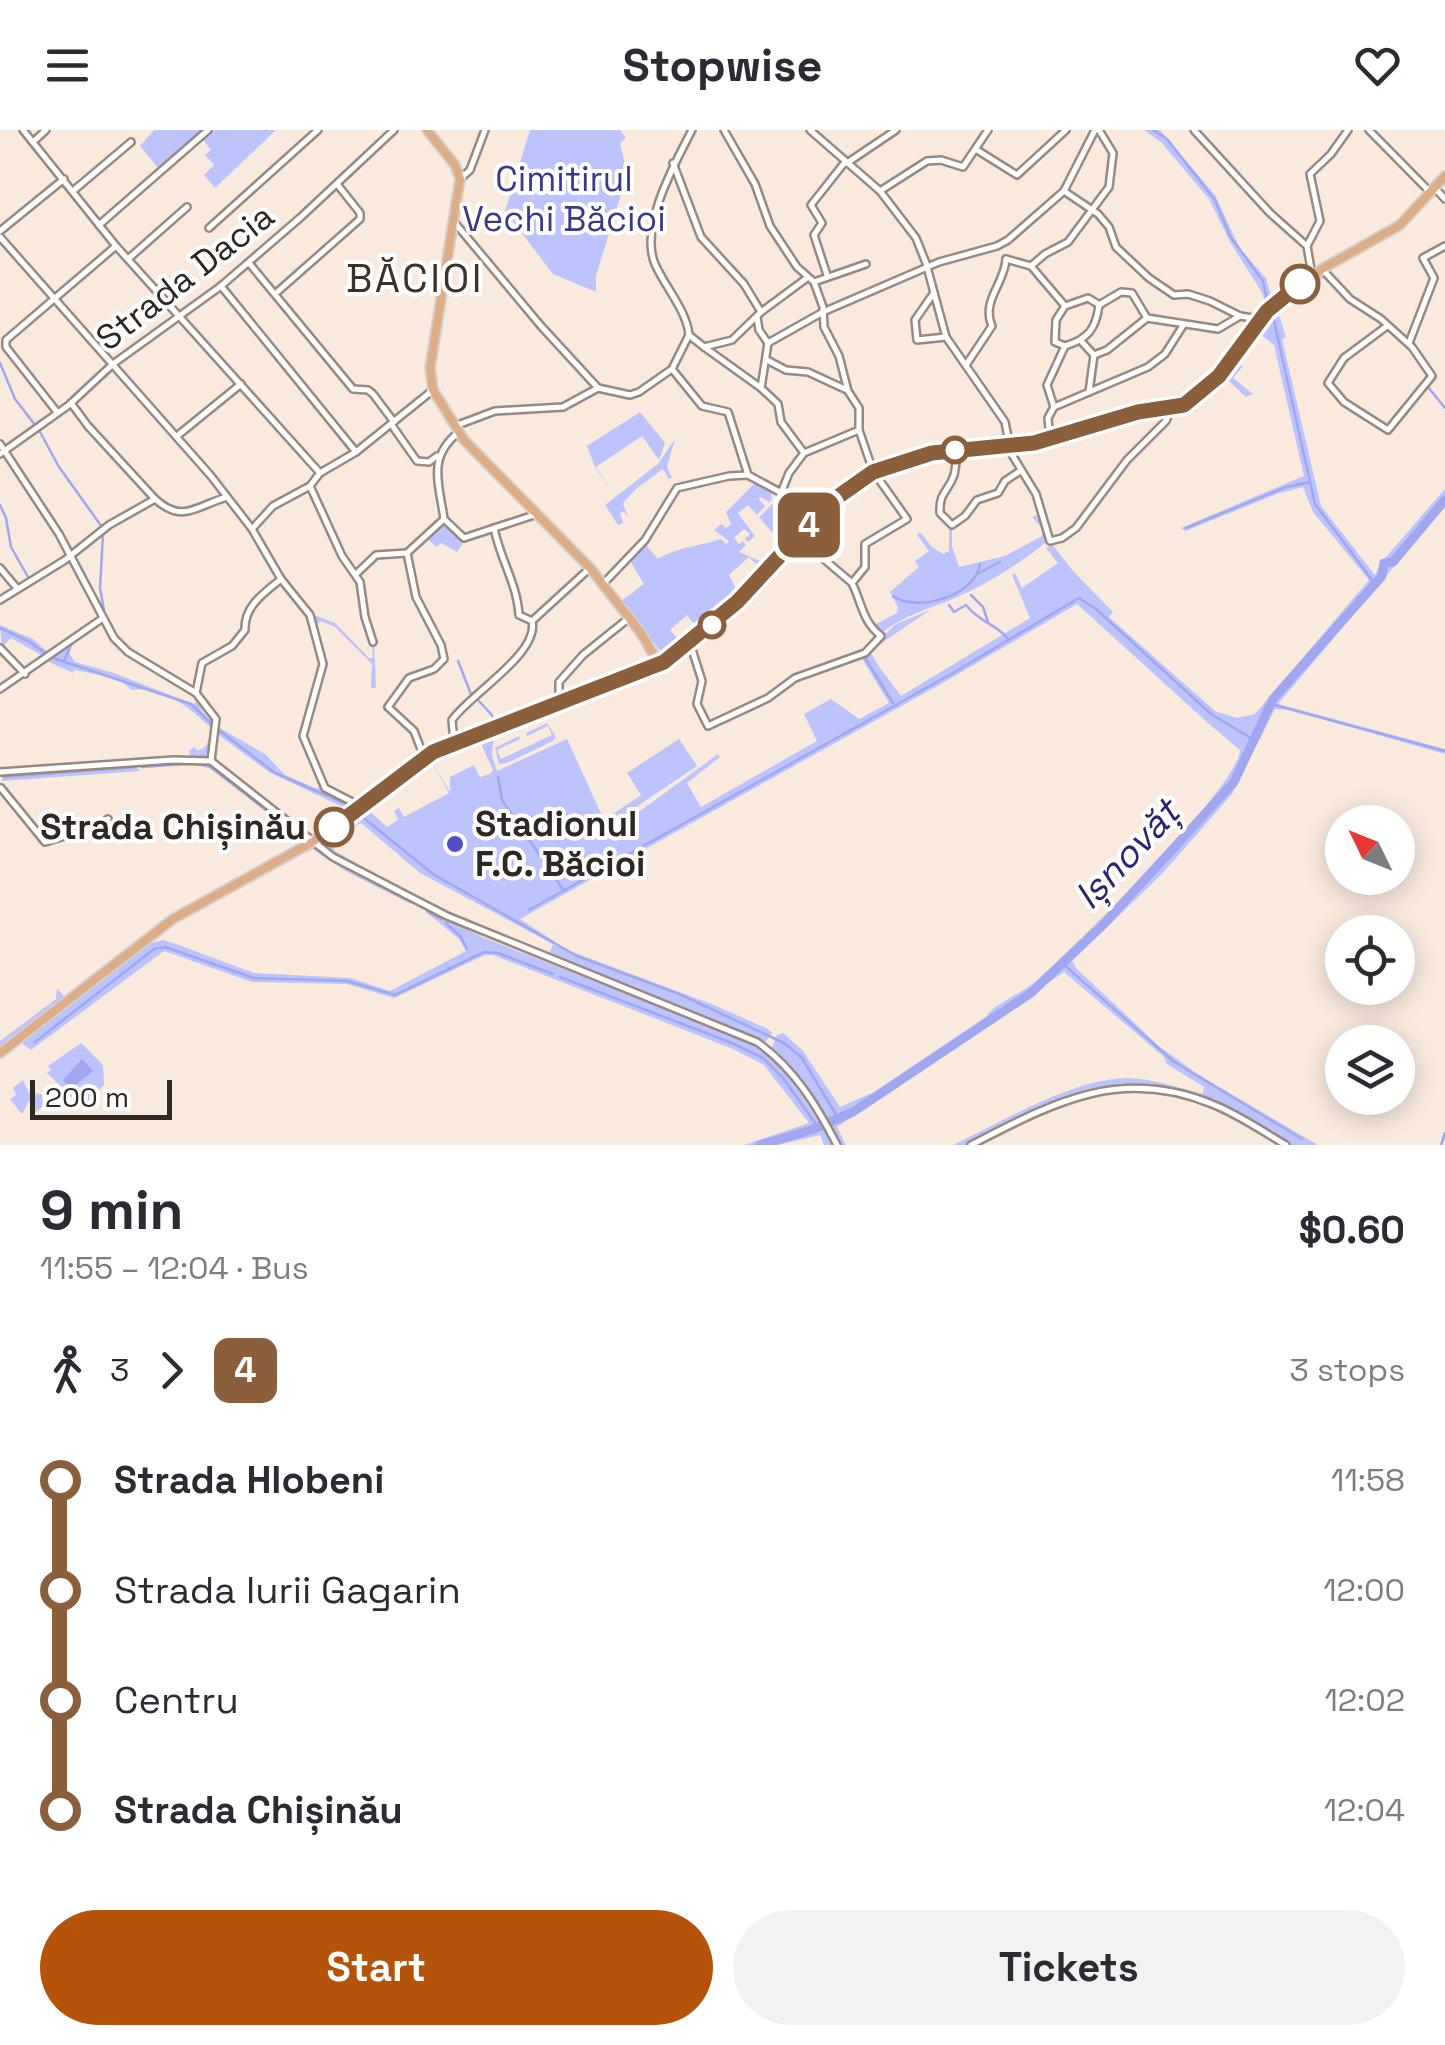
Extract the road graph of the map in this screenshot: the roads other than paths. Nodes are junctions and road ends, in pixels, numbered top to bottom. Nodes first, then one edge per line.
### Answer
1 (22, 130) edge
2 (46, 130) edge
3 (208, 130) edge
4 (318, 130) edge
5 (394, 130) edge
6 (427, 130) edge
7 (485, 130) edge
8 (692, 130) edge
9 (724, 130) edge
10 (810, 130) edge
11 (896, 130) edge
12 (988, 130) edge
13 (1066, 130) edge
14 (1194, 130) edge
15 (1348, 130) edge
16 (1369, 130) edge
17 (1093, 131) edge
18 (33, 142) junction
19 (132, 142) dead end
20 (977, 150) junction
21 (846, 162) junction
22 (673, 164) junction
23 (1445, 176) edge
24 (460, 178) junction
25 (64, 180) junction
26 (337, 184) junction
27 (72, 191) junction
28 (880, 191) junction
29 (1064, 191) junction
30 (1433, 191) junction
31 (1445, 199) edge
32 (187, 207) dead end
33 (1092, 209) junction
34 (452, 221) junction
35 (99, 225) junction
36 (209, 228) dead end
37 (0, 234) edge
38 (116, 246) junction
39 (997, 246) junction
40 (1308, 246) junction
41 (1445, 246) edge
42 (1006, 258) junction
43 (128, 259) junction
44 (249, 263) junction
45 (866, 264) dead end
46 (1032, 266) junction
47 (1322, 268) junction
48 (926, 269) junction
49 (827, 275) junction
50 (1312, 275) junction
51 (810, 280) junction
52 (221, 286) junction
53 (275, 294) junction
54 (933, 294) junction
55 (54, 299) junction
56 (1099, 305) junction
57 (1065, 306) junction
58 (823, 312) junction
59 (759, 314) junction
60 (180, 316) junction
61 (1240, 316) junction
62 (1147, 318) junction
63 (1260, 319) junction
64 (1184, 324) junction
65 (1388, 326) junction
66 (747, 327) junction
67 (759, 330) junction
68 (690, 335) junction
69 (946, 338) junction
70 (1080, 342) junction
71 (768, 343) junction
72 (1408, 344) junction
73 (686, 345) junction
74 (702, 345) junction
75 (1065, 346) junction
76 (1094, 355) junction
77 (768, 360) junction
78 (113, 364) junction
79 (966, 365) junction
80 (672, 368) junction
81 (242, 383) junction
82 (598, 388) junction
83 (761, 388) junction
84 (433, 390) junction
85 (848, 390) junction
86 (1089, 392) junction
87 (71, 402) junction
88 (1054, 407) junction
89 (1171, 409) junction
90 (57, 412) junction
91 (392, 423) junction
92 (457, 429) junction
93 (859, 430) junction
94 (177, 436) junction
95 (1050, 440) junction
96 (1009, 446) junction
97 (1, 450) edge
98 (956, 450) junction
99 (356, 452) junction
100 (804, 453) junction
101 (437, 456) junction
102 (1020, 471) junction
103 (873, 472) junction
104 (320, 473) junction
105 (748, 476) junction
106 (310, 486) junction
107 (781, 493) junction
108 (227, 498) junction
109 (155, 499) junction
110 (537, 514) junction
111 (816, 517) junction
112 (444, 519) junction
113 (494, 528) junction
114 (252, 529) junction
115 (802, 534) junction
116 (408, 554) junction
117 (71, 555) junction
118 (0, 568) edge
119 (590, 568) junction
120 (356, 574) junction
121 (281, 579) junction
122 (852, 583) junction
123 (603, 584) junction
124 (16, 587) junction
125 (0, 600) edge
126 (104, 618) junction
127 (629, 618) junction
128 (532, 620) junction
129 (373, 642) dead end
130 (690, 643) junction
131 (0, 648) edge
132 (660, 664) junction
133 (26, 674) junction
134 (0, 689) edge
135 (196, 693) junction
136 (559, 703) junction
137 (454, 742) junction
138 (424, 757) junction
139 (211, 761) junction
140 (0, 772) edge
141 (0, 789) edge
142 (361, 807) junction
143 (108, 818) dead end
144 (314, 841) junction
145 (0, 1053) edge
146 (838, 1145) edge
147 (970, 1145) edge
148 (1286, 1145) edge

1 - 18 street
2 - 18 street
3 - 35 street
4 - 36 street
5 - 26 street, Strada Dacia
6 - 24 main road
7 - 24 street
8 - 22 street
9 - 51 street
10 - 21 street
11 - 21 street
12 - 20 street
13 - 20 street
14 - 40 street
15 - 40 street
16 - 30 street
17 - 29 street
17 - 33 street
18 - 25 street
19 - 27 street
20 - 28 street
21 - 28 street
21 - 49 street
22 - 59 street
22 - 68 street
23 - 30 main road
24 - 34 main road
25 - 27 street
25 - 37 street
26 - 44 street, Strada Dacia
26 - 53 street
27 - 35 street
28 - 48 street
29 - 33 street
29 - 39 street
30 - 31 street
30 - 47 main road
32 - 43 street
33 - 46 street
33 - 61 street
34 - 82 street
34 - 84 main road
35 - 38 street
37 - 55 street
38 - 43 street
38 - 55 street
39 - 42 street
39 - 48 street
40 - 50 street
41 - 72 street
42 - 46 street
42 - 79 street
43 - 60 street
44 - 52 street, Strada Dacia
44 - 53 street
45 - 49 street
46 - 57 street
47 - 50 main road
47 - 65 street
48 - 54 street
48 - 58 street
49 - 51 street
50 - 63 main road
51 - 58 street
51 - 59 street
52 - 60 street, Strada Dacia
52 - 99 street
53 - 91 street
54 - 69 street
54 - 69 street
55 - 78 street
55 - 90 street
56 - 57 street
56 - 62 street
56 - 70 street
57 - 75 street
58 - 71 street
58 - 85 street
59 - 66 street
59 - 67 street
60 - 78 street, Strada Dacia
60 - 81 street
61 - 63 street
61 - 64 street
62 - 64 street
62 - 76 street
63 - 89 main road
64 - 86 street
65 - 72 street
65 - 72 street
66 - 67 street
66 - 74 street
67 - 71 street
68 - 73 street
68 - 74 street
69 - 79 street
70 - 75 street
70 - 76 street
71 - 77 street
73 - 74 street
73 - 80 street
74 - 83 street
75 - 88 street
76 - 86 street
77 - 83 street
77 - 85 street
78 - 87 street, Strada Dacia
78 - 94 street
79 - 96 street
80 - 82 street
80 - 105 street
81 - 94 street
81 - 104 street
82 - 92 street
83 - 100 street
84 - 91 street
84 - 92 main road
85 - 93 street
86 - 88 street
87 - 90 street, Strada Dacia
87 - 109 street
88 - 95 street
89 - 95 main road
89 - 102 street
90 - 97 street, Strada Dacia
91 - 99 street
91 - 101 street
92 - 101 street
92 - 110 main road
93 - 100 street
93 - 103 street
94 - 108 street
95 - 96 main road
96 - 98 main road
96 - 102 street
97 - 117 street
98 - 102 street
98 - 103 main road
99 - 104 street
100 - 107 street
101 - 112 street
103 - 111 main road
103 - 122 street
104 - 106 street
105 - 107 street
105 - 123 street
106 - 114 street
106 - 120 street
107 - 111 street
108 - 109 street
108 - 114 street
109 - 117 street
110 - 113 street
110 - 119 main road
111 - 115 main road
112 - 113 street
112 - 116 street
113 - 128 street
114 - 121 street
115 - 122 street
115 - 130 main road
116 - 120 street
116 - 138 street
117 - 124 street
117 - 126 street
118 - 124 street
119 - 123 main road
119 - 128 street
120 - 129 street
121 - 135 street
121 - 142 street
122 - 130 street
123 - 127 main road
124 - 125 street
126 - 133 street
126 - 135 street
127 - 132 main road
127 - 136 street
128 - 137 street
130 - 132 main road
131 - 133 street
132 - 136 main road
133 - 134 street
135 - 139 street
136 - 137 main road
137 - 138 main road
138 - 142 main road
139 - 140 street
139 - 144 street
141 - 143 street
142 - 144 main road
144 - 145 main road
144 - 146 street
147 - 148 street

